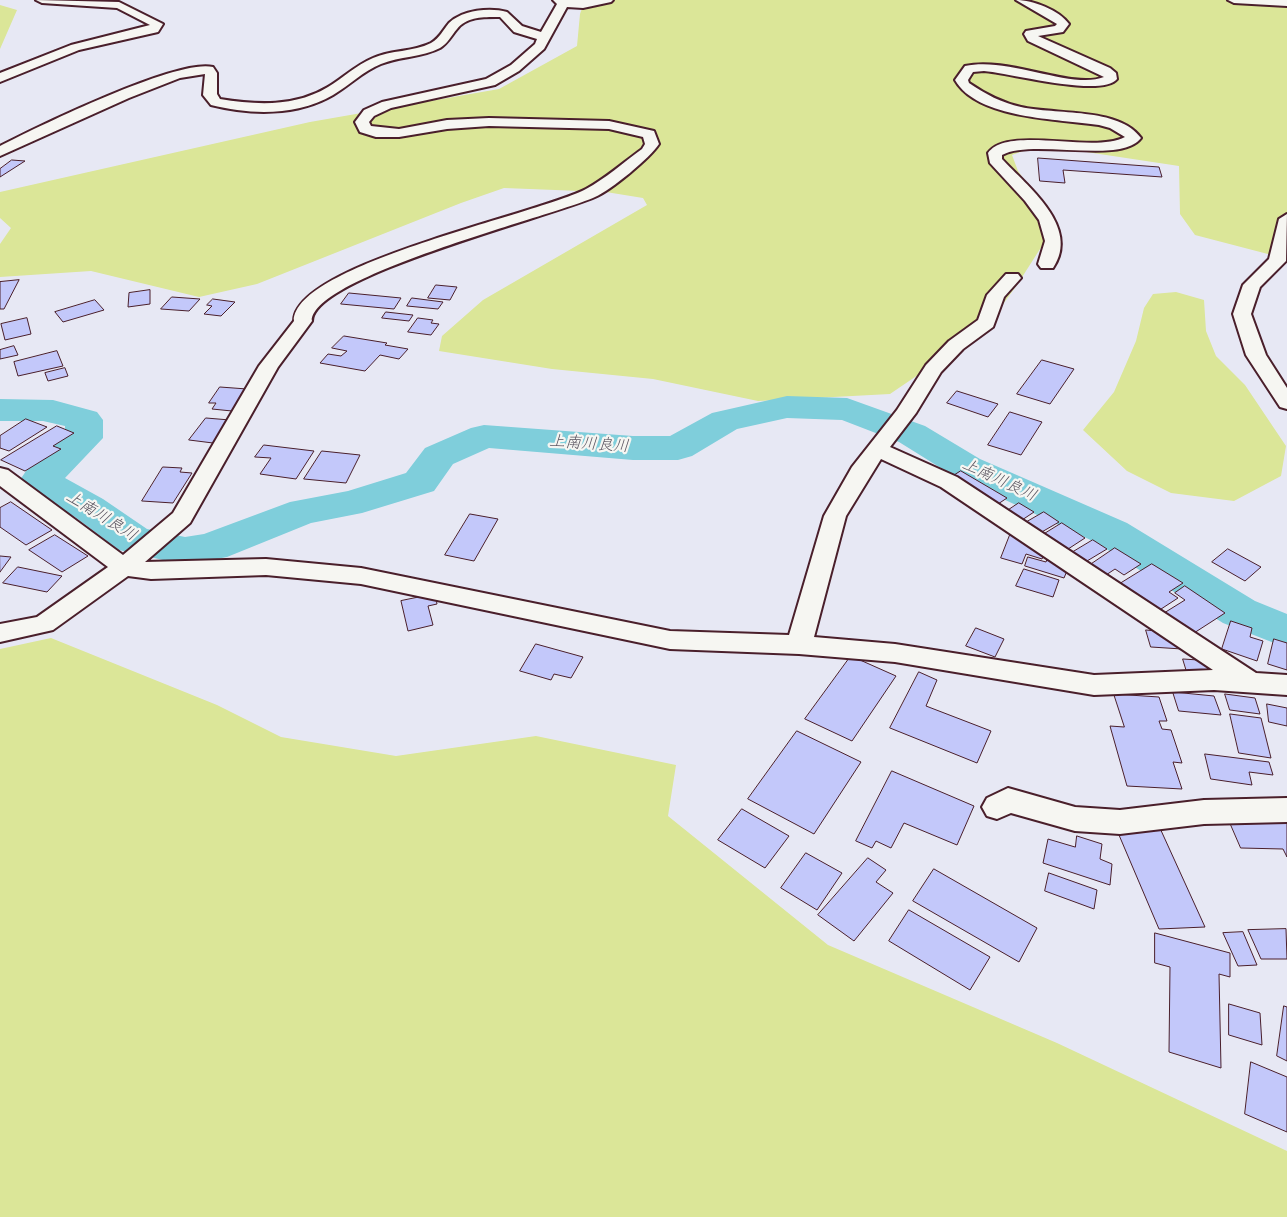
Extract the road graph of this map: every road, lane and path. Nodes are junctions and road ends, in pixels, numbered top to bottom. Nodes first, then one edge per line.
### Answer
1 (42, 0) edge
2 (607, 0) edge
3 (1022, 0) edge
4 (1234, 0) edge
5 (563, 1) edge
6 (1287, 3) edge
7 (543, 37) junction
8 (0, 78) edge
9 (0, 152) edge
10 (1287, 219) edge
11 (1048, 264) dead end
12 (1012, 278) dead end
13 (1287, 403) edge
14 (878, 450) junction
15 (0, 475) edge
16 (132, 561) junction
17 (0, 633) edge
18 (799, 645) junction
19 (1250, 682) junction
20 (1287, 685) edge
21 (997, 808) dead end
22 (1287, 810) edge

1 - 8 street
2 - 5 street
3 - 11 street
4 - 6 street
5 - 7 street
7 - 9 street
7 - 16 street
10 - 13 street
12 - 14 street
14 - 18 street
14 - 19 street
15 - 16 street
16 - 17 street
16 - 18 street
18 - 19 street
19 - 20 street
21 - 22 street

